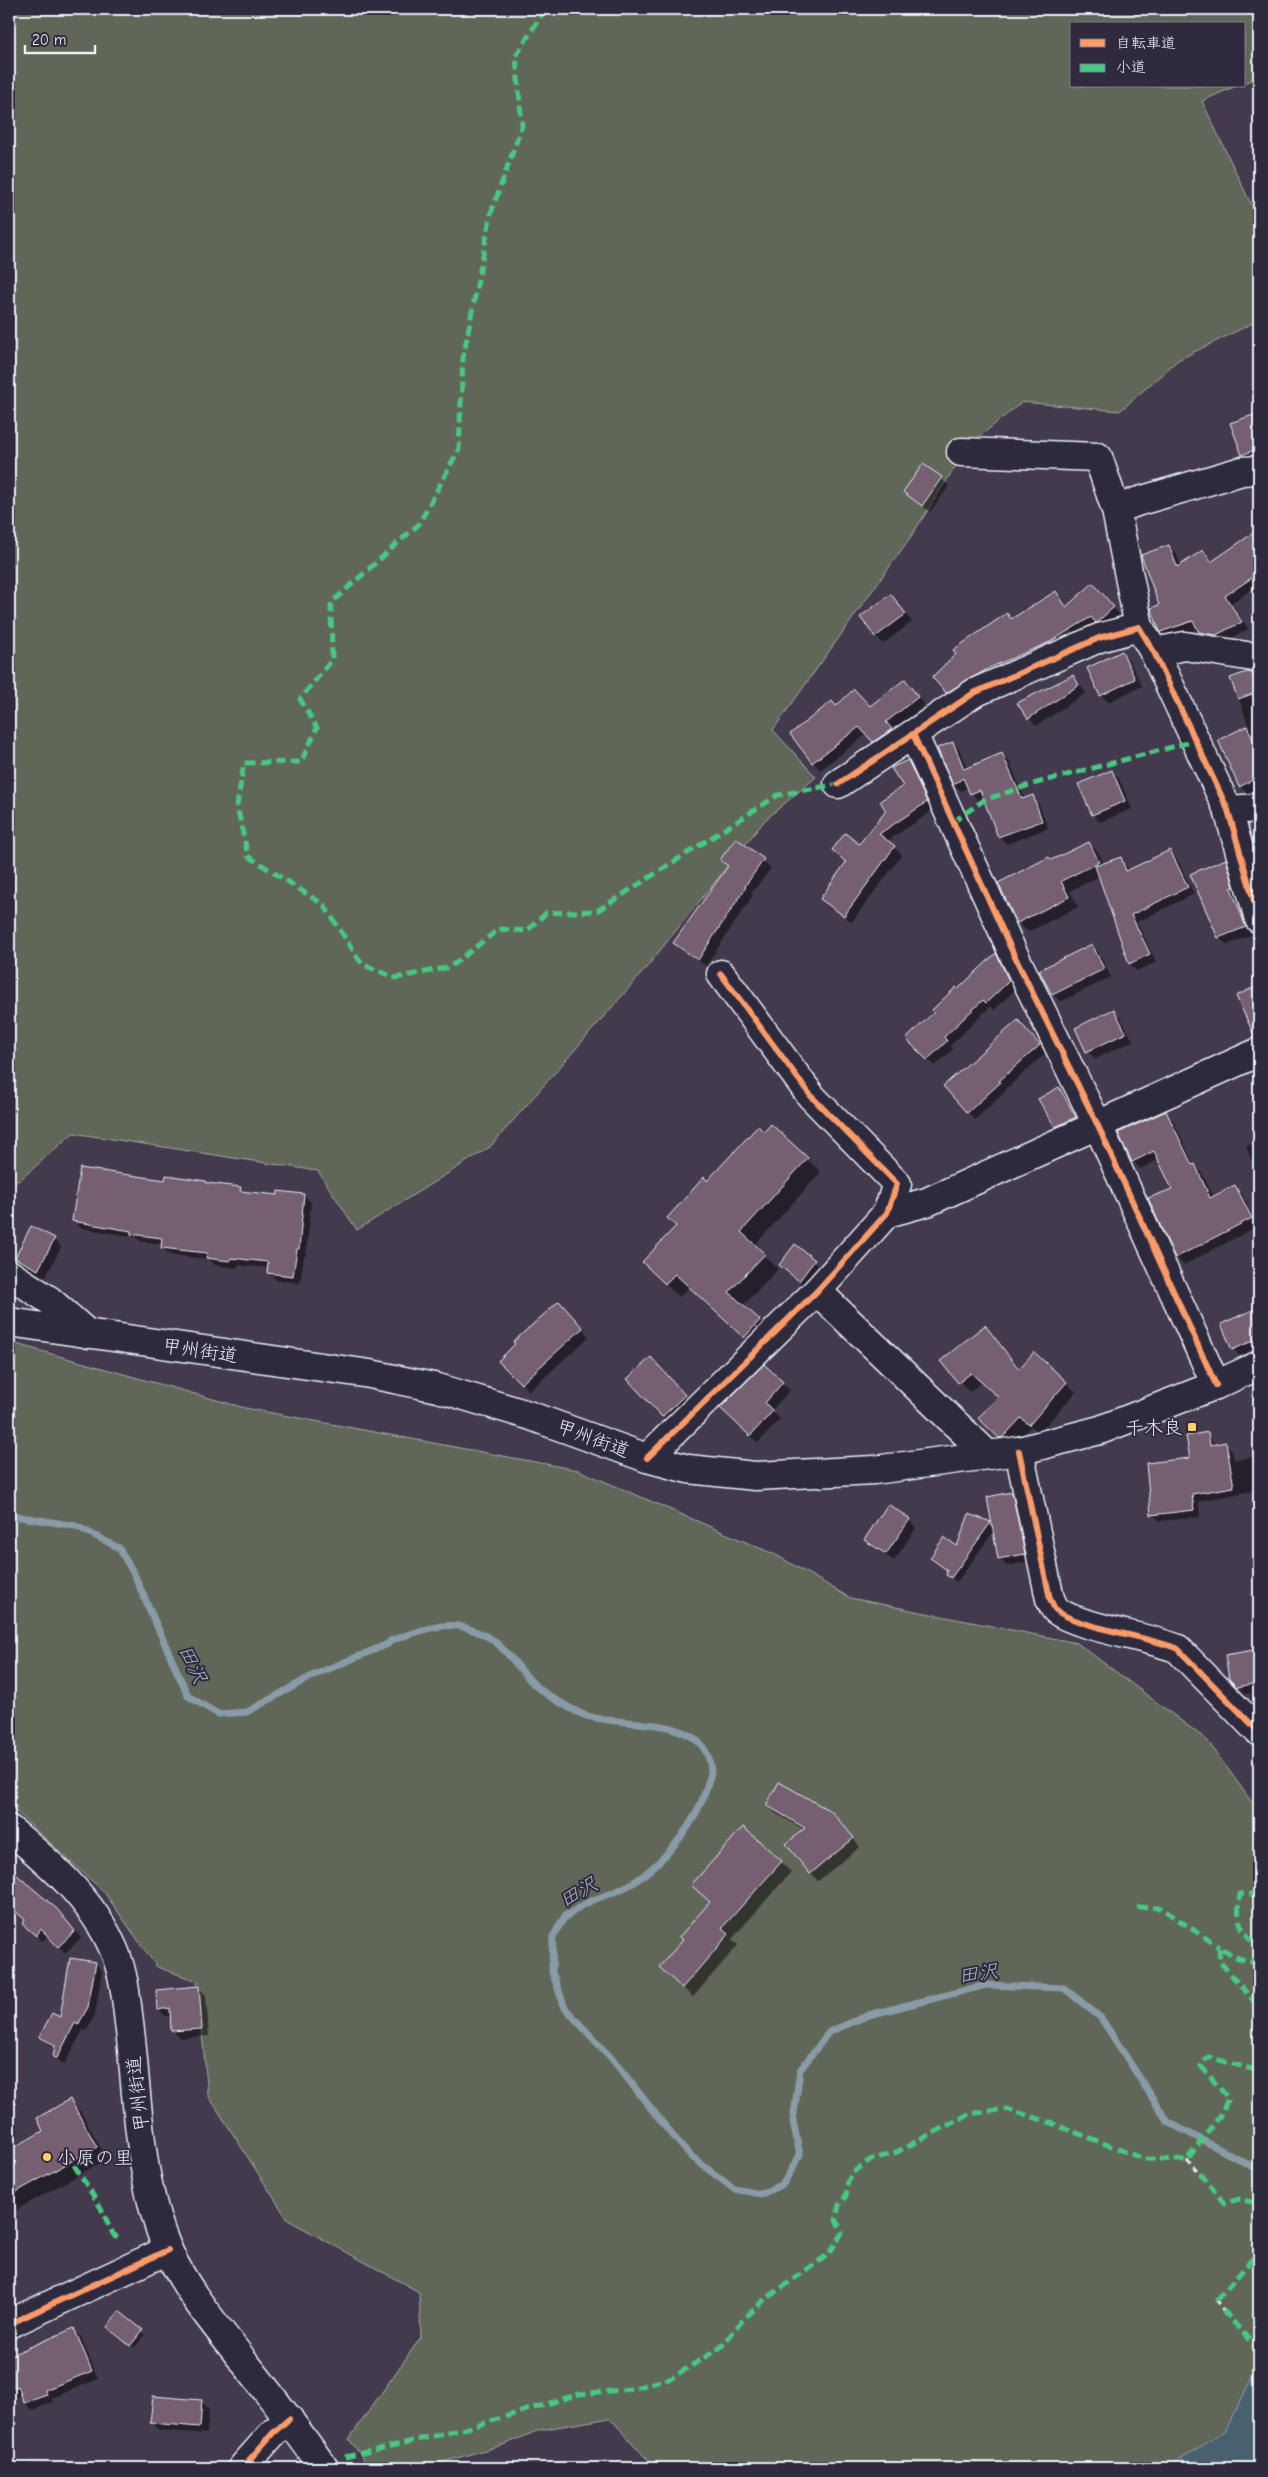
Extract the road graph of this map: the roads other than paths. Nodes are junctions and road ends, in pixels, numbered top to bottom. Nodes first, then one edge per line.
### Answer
1 (961, 452) dead end
2 (1259, 470) edge
3 (1116, 510) junction
4 (1139, 627) junction
5 (1154, 652) junction
6 (1259, 658) edge
7 (913, 734) junction
8 (838, 784) dead end
9 (1259, 808) edge
10 (1228, 810) junction
11 (1259, 919) edge
12 (721, 974) dead end
13 (1259, 1052) edge
14 (1098, 1126) junction
15 (887, 1212) junction
16 (9, 1274) edge
17 (817, 1291) junction
18 (9, 1322) edge
19 (88, 1334) junction
20 (1259, 1365) edge
21 (1216, 1385) junction
22 (1019, 1450) junction
23 (988, 1455) junction
24 (647, 1458) junction
25 (1259, 1732) edge
26 (9, 1829) edge
27 (168, 2250) junction
28 (9, 2324) edge
29 (289, 2419) junction
30 (242, 2468) edge
31 (324, 2468) edge

1 - 3 main road
2 - 3 main road
3 - 4 main road
4 - 5 main road
4 - 7 main road
5 - 6 main road
5 - 10 main road
7 - 8 main road
7 - 14 main road
9 - 10 main road
10 - 11 main road
12 - 15 main road
13 - 14 main road
14 - 15 main road
14 - 21 main road
15 - 17 main road
16 - 19 main road
17 - 23 main road
17 - 24 main road
18 - 19 main road, 甲州街道
19 - 24 main road, 甲州街道
20 - 21 main road, 甲州街道
21 - 22 main road, 甲州街道
22 - 23 main road, 甲州街道
22 - 25 main road
23 - 24 main road, 甲州街道
26 - 27 main road, 甲州街道
27 - 28 main road
27 - 29 main road, 甲州街道
29 - 30 main road
29 - 31 main road, 甲州街道

